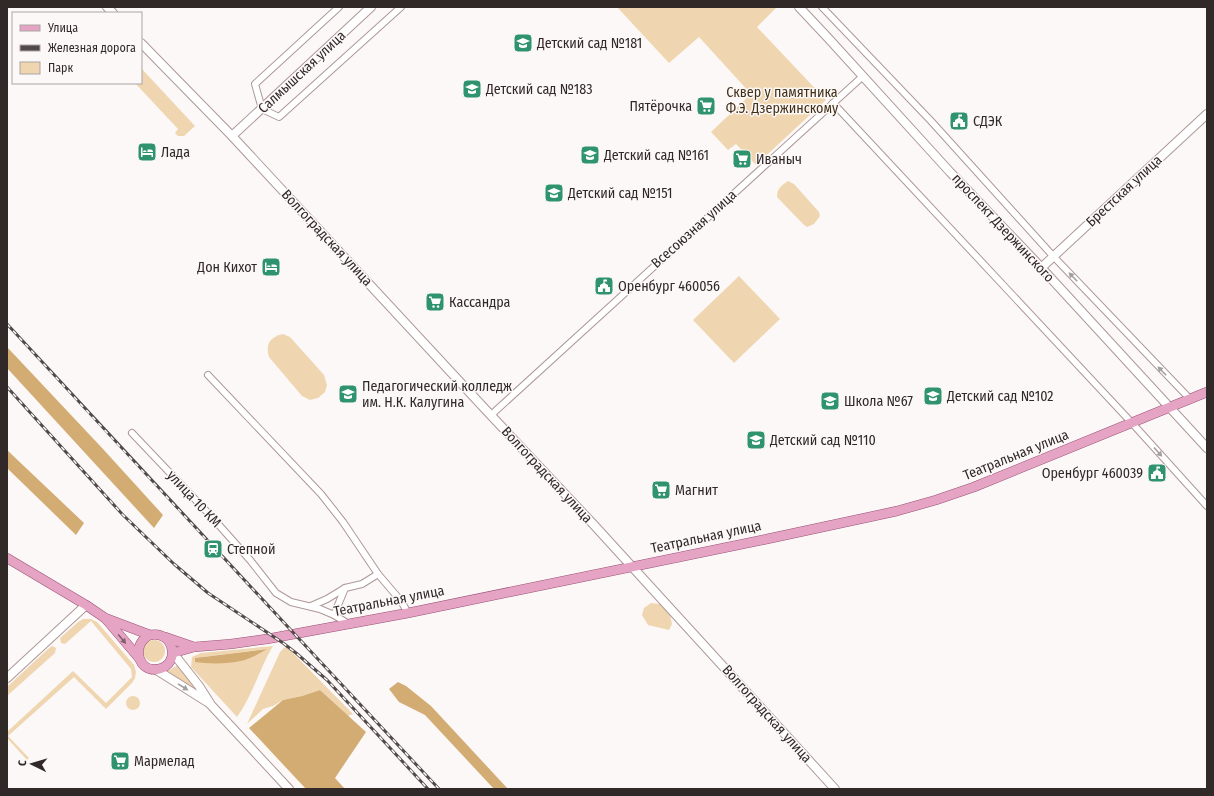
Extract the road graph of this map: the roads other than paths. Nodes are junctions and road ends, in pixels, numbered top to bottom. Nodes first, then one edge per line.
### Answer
1 (339, 7) edge
2 (371, 7) edge
3 (401, 7) edge
4 (799, 7) edge
5 (822, 7) edge
6 (142, 44) edge
7 (862, 76) junction
8 (833, 103) junction
9 (262, 109) junction
10 (1207, 114) edge
11 (232, 136) junction
12 (1053, 256) junction
13 (1041, 268) junction
14 (208, 374) dead end
15 (1207, 392) edge
16 (1190, 399) junction
17 (1169, 408) junction
18 (491, 415) junction
19 (1132, 423) junction
20 (132, 433) dead end
21 (1207, 448) edge
22 (1207, 506) edge
23 (7, 558) edge
24 (633, 567) junction
25 (378, 574) junction
26 (345, 588) junction
27 (86, 605) junction
28 (311, 606) junction
29 (408, 613) junction
30 (334, 615) junction
31 (105, 618) junction
32 (347, 623) junction
33 (150, 635) junction
34 (165, 637) junction
35 (194, 647) junction
36 (173, 653) junction
37 (139, 659) junction
38 (155, 669) junction
39 (7, 678) edge
40 (211, 705) junction
41 (289, 789) edge
42 (835, 789) edge

1 - 9 street
2 - 9 main road, Салмышская улица
3 - 9 street
4 - 7 main road, проспект Дзержинского
5 - 12 street
6 - 11 main road, Волгоградская улица
7 - 8 street, Всесоюзная улица
7 - 13 main road, проспект Дзержинского
8 - 18 street, Всесоюзная улица
8 - 19 street
9 - 11 main road, Салмышская улица
10 - 12 main road, Брестская улица
11 - 18 main road, Волгоградская улица
12 - 13 main road, Брестская улица
16 -> 12 street
13 - 17 main road, проспект Дзержинского
14 - 25 street
15 - 16 main road, Театральная улица
16 - 17 main road, Театральная улица
17 - 19 main road, Театральная улица
17 - 21 main road, проспект Дзержинского
18 - 24 main road, Волгоградская улица
19 -> 22 street
19 - 24 main road, Театральная улица
20 - 28 street, улица 10 КМ
23 - 27 main road
24 - 29 main road, Театральная улица
24 - 42 main road, Волгоградская улица
25 - 26 street
25 - 29 street
26 - 28 street
26 - 30 street
27 - 31 main road
27 - 39 main road
28 - 30 street, улица 10 КМ
29 - 32 main road, Театральная улица
30 - 32 street, улица 10 КМ
31 - 33 main road
31 -> 37 main road
32 - 35 main road, Театральная улица
33 - 34 main road
33 - 37 main road
34 - 35 main road, Театральная улица
34 - 36 main road
35 - 36 main road, Театральная улица
36 - 38 main road
36 - 40 main road
37 - 38 main road
38 -> 40 main road
40 - 41 main road

